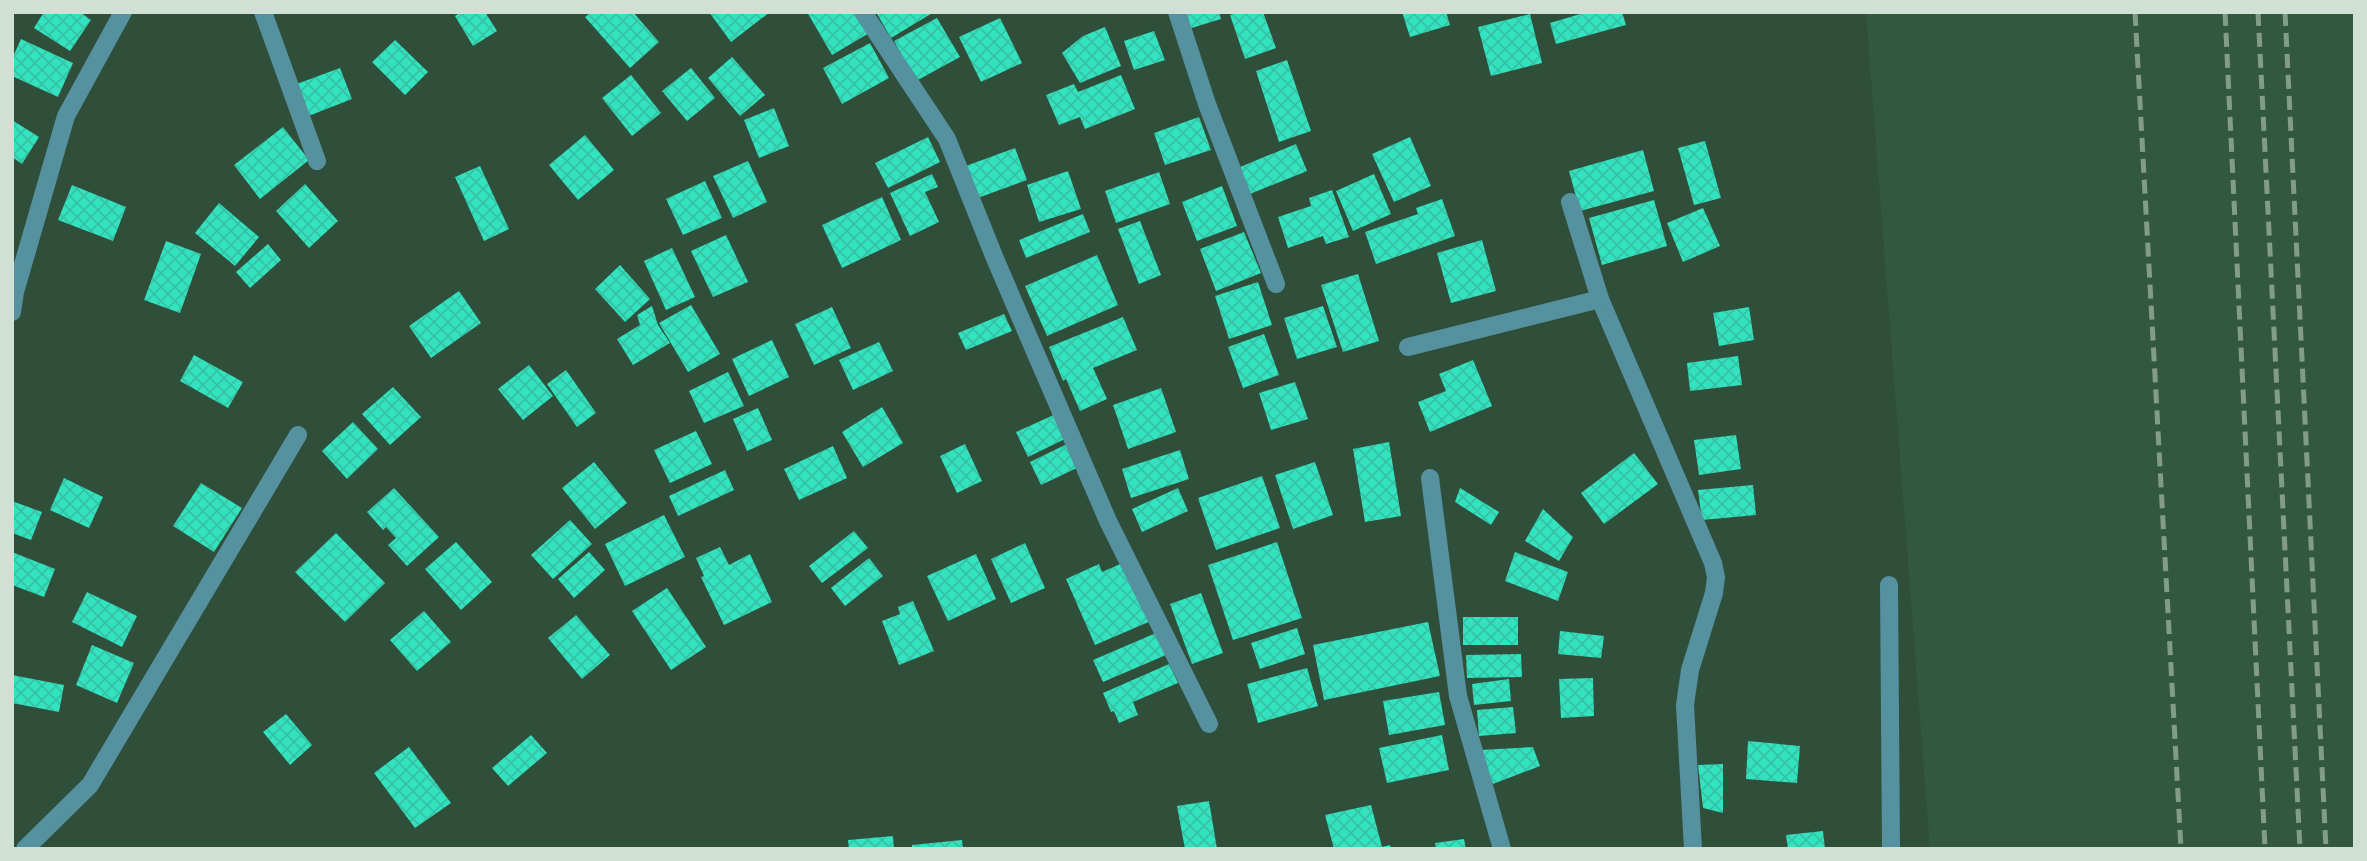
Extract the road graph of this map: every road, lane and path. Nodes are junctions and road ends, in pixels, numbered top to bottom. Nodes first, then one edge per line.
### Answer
1 (123, 12) edge
2 (263, 12) edge
3 (863, 12) edge
4 (1177, 12) edge
5 (317, 161) dead end
6 (1570, 202) dead end
7 (1276, 284) dead end
8 (1600, 299) junction
9 (12, 312) edge
10 (1408, 347) dead end
11 (298, 435) dead end
12 (1430, 478) dead end
13 (1889, 585) dead end
14 (1209, 724) dead end
15 (25, 849) edge
16 (1502, 849) edge
17 (1693, 849) edge
18 (1891, 849) edge

1 - 9 street
2 - 5 street
3 - 14 street
4 - 7 street
6 - 8 street
8 - 10 street
8 - 17 street
11 - 15 street
12 - 16 street
13 - 18 street

